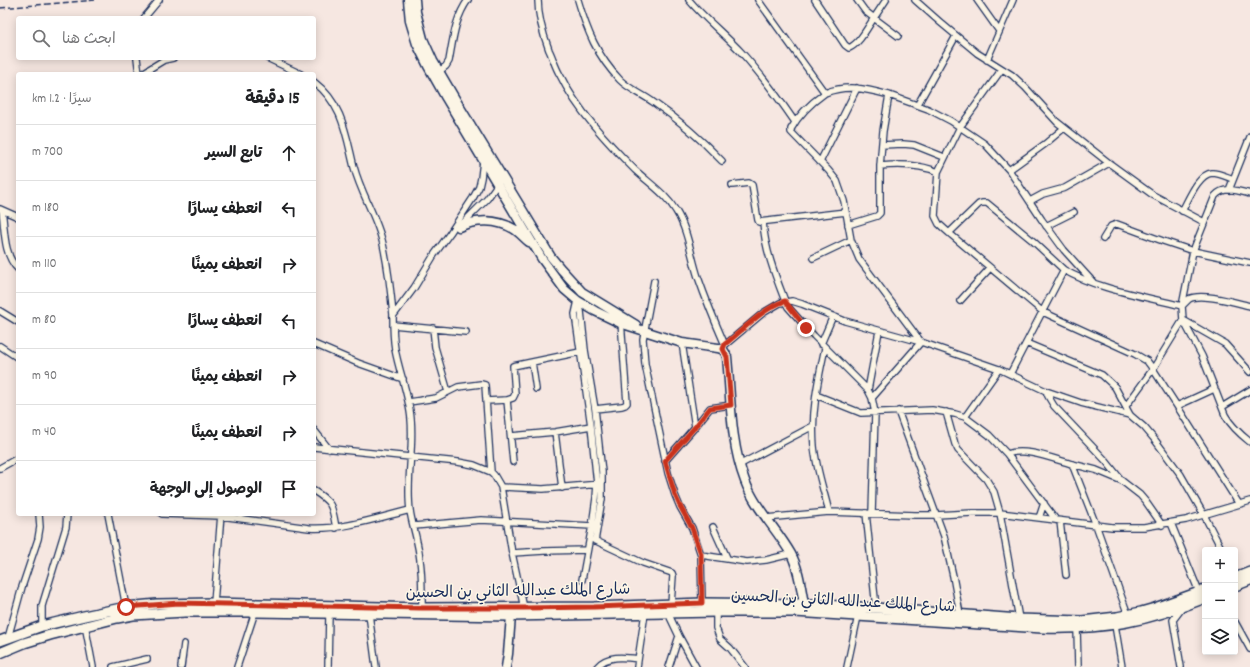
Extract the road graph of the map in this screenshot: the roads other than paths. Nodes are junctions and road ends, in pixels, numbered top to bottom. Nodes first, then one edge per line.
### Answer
1 (159, 0) edge
2 (408, 0) edge
3 (415, 0) edge
4 (468, 0) edge
5 (538, 0) edge
6 (578, 0) edge
7 (689, 0) edge
8 (758, 0) edge
9 (815, 0) edge
10 (857, 0) edge
11 (886, 0) edge
12 (915, 0) edge
13 (977, 0) edge
14 (1013, 0) edge
15 (146, 16) edge
16 (874, 18) junction
17 (999, 31) junction
18 (898, 36) dead end
19 (956, 36) junction
20 (137, 60) edge
21 (164, 60) edge
22 (271, 60) edge
23 (987, 60) junction
24 (1002, 69) junction
25 (140, 72) edge
26 (143, 72) edge
27 (297, 72) edge
28 (436, 74) junction
29 (316, 84) edge
30 (857, 88) junction
31 (825, 93) junction
32 (888, 95) junction
33 (918, 104) junction
34 (794, 122) junction
35 (960, 127) junction
36 (1064, 128) junction
37 (1250, 137) edge
38 (882, 145) junction
39 (944, 157) junction
40 (483, 161) junction
41 (722, 161) dead end
42 (820, 162) junction
43 (1109, 163) junction
44 (880, 166) junction
45 (1009, 170) junction
46 (938, 172) junction
47 (502, 177) junction
48 (1233, 179) junction
49 (497, 185) junction
50 (732, 185) dead end
51 (1229, 190) junction
52 (1250, 194) edge
53 (1030, 201) junction
54 (1, 209) edge
55 (1182, 211) junction
56 (846, 212) junction
57 (1074, 212) dead end
58 (16, 216) edge
59 (763, 222) junction
60 (1204, 222) junction
61 (848, 225) junction
62 (1046, 226) junction
63 (459, 227) junction
64 (450, 233) junction
65 (949, 233) junction
66 (1103, 239) dead end
67 (851, 240) junction
68 (535, 248) junction
69 (1193, 250) junction
70 (814, 258) dead end
71 (1250, 263) edge
72 (16, 266) edge
73 (990, 268) junction
74 (1064, 270) junction
75 (654, 281) dead end
76 (1093, 282) junction
77 (582, 292) junction
78 (578, 301) junction
79 (785, 301) junction
80 (960, 301) dead end
81 (1182, 306) junction
82 (1250, 306) edge
83 (0, 311) edge
84 (1043, 312) junction
85 (393, 316) junction
86 (833, 316) junction
87 (621, 320) junction
88 (1183, 320) junction
89 (16, 321) edge
90 (393, 325) junction
91 (433, 328) junction
92 (647, 331) junction
93 (879, 331) junction
94 (466, 332) dead end
95 (921, 342) junction
96 (682, 343) junction
97 (1026, 343) junction
98 (316, 345) edge
99 (0, 346) edge
100 (823, 346) junction
101 (724, 347) junction
102 (580, 352) junction
103 (16, 357) edge
104 (532, 362) junction
105 (999, 369) junction
106 (1153, 369) junction
107 (1250, 372) edge
108 (1010, 374) junction
109 (402, 379) junction
110 (536, 389) dead end
111 (1214, 389) junction
112 (868, 390) junction
113 (1250, 390) edge
114 (1046, 391) junction
115 (448, 392) junction
116 (816, 395) junction
117 (872, 398) junction
118 (507, 400) junction
119 (486, 401) junction
120 (409, 402) junction
121 (731, 405) junction
122 (1126, 406) junction
123 (1178, 406) junction
124 (1222, 407) junction
125 (595, 409) junction
126 (898, 411) junction
127 (946, 412) junction
128 (875, 413) junction
129 (1130, 415) junction
130 (965, 417) junction
131 (591, 426) junction
132 (813, 426) junction
133 (695, 427) junction
134 (555, 432) junction
135 (316, 433) edge
136 (511, 436) junction
137 (1250, 442) edge
138 (316, 448) edge
139 (329, 449) junction
140 (1007, 454) junction
141 (410, 458) junction
142 (16, 459) edge
143 (665, 461) junction
144 (513, 462) dead end
145 (1072, 464) junction
146 (739, 465) junction
147 (0, 468) edge
148 (490, 472) junction
149 (1122, 481) junction
150 (600, 484) junction
151 (501, 487) junction
152 (562, 488) junction
153 (316, 492) edge
154 (1250, 501) edge
155 (1044, 503) junction
156 (1239, 504) junction
157 (410, 510) junction
158 (829, 512) junction
159 (869, 513) junction
160 (1000, 513) junction
161 (936, 515) junction
162 (1204, 515) junction
163 (39, 516) edge
164 (67, 516) edge
165 (108, 516) edge
166 (221, 516) edge
167 (228, 516) edge
168 (766, 518) junction
169 (1038, 518) junction
170 (506, 521) junction
171 (1058, 521) junction
172 (1171, 523) junction
173 (1096, 525) junction
174 (1162, 525) junction
175 (414, 526) junction
176 (592, 526) junction
177 (713, 527) dead end
178 (336, 528) junction
179 (593, 539) junction
180 (1220, 547) edge
181 (587, 550) junction
182 (512, 553) junction
183 (701, 554) junction
184 (791, 554) junction
185 (727, 558) junction
186 (1250, 572) edge
187 (1066, 575) dead end
188 (1238, 578) edge
189 (1238, 579) edge
190 (582, 580) dead end
191 (1250, 580) edge
192 (1202, 591) edge
193 (1202, 593) edge
194 (1202, 594) edge
195 (214, 603) junction
196 (702, 603) junction
197 (804, 604) junction
198 (1184, 606) junction
199 (126, 607) junction
200 (422, 608) junction
201 (524, 608) junction
202 (876, 608) junction
203 (271, 609) junction
204 (292, 609) junction
205 (670, 609) junction
206 (255, 612) junction
207 (716, 612) junction
208 (645, 613) junction
209 (328, 614) junction
210 (370, 614) junction
211 (960, 614) junction
212 (1128, 615) junction
213 (511, 616) junction
214 (858, 616) junction
215 (1019, 619) junction
216 (981, 620) junction
217 (86, 625) junction
218 (1115, 625) junction
219 (42, 626) junction
220 (1238, 627) edge
221 (1077, 629) junction
222 (679, 636) junction
223 (4, 639) edge
224 (184, 644) dead end
225 (1250, 648) edge
226 (0, 653) edge
227 (147, 659) dead end
228 (638, 659) junction
229 (93, 667) edge
230 (113, 667) edge
231 (181, 667) edge
232 (237, 667) edge
233 (328, 667) edge
234 (376, 667) edge
235 (506, 667) edge
236 (597, 667) edge
237 (637, 667) edge
238 (669, 667) edge
239 (696, 667) edge
240 (745, 667) edge
241 (847, 667) edge
242 (1078, 667) edge
243 (1122, 667) edge
244 (1181, 667) edge

1 - 15 street
2 - 28 street
3 - 28 street
4 - 28 street
5 - 101 street
6 - 41 street
7 - 34 street
8 - 31 street
9 - 16 street
10 - 16 street
11 - 16 street
12 - 19 street
13 - 17 street
14 - 17 street
16 - 18 street
17 - 23 street
19 - 23 street
19 - 33 street
20 - 25 street
21 - 26 street
22 - 27 street
23 - 24 street
24 - 35 street
24 - 36 street
28 - 40 street
28 - 47 street
29 - 85 street
30 - 31 street
30 - 32 street
30 - 42 street
31 - 34 street
32 - 33 street
32 - 38 street
33 - 35 street
34 - 42 street
35 - 39 street
35 - 45 street
36 - 43 street
36 - 45 street
37 - 48 street
38 - 39 street
38 - 44 street
39 - 46 street
40 - 49 street
40 - 64 street
42 - 56 street
43 - 53 street
43 - 55 street
44 - 46 street
44 - 61 street
45 - 53 street
46 - 65 street
47 - 49 street
47 - 77 street
48 - 51 street
48 - 55 street
49 - 63 street
49 - 68 street
50 - 59 street
51 - 52 street
51 - 60 street
53 - 62 street
54 - 58 street
54 - 72 street
55 - 60 street
56 - 59 street
56 - 61 street
57 - 62 street
59 - 79 street
60 - 69 street
61 - 67 street
62 - 76 street
63 - 64 street
63 - 68 street
64 - 85 street
65 - 73 street
65 - 74 street
66 - 69 street
67 - 70 street
67 - 95 street
68 - 78 street
69 - 71 street
69 - 81 street
73 - 80 street
73 - 84 street
74 - 76 street
74 - 84 street
75 - 92 street
76 - 81 street
77 - 78 street
77 - 87 street
78 - 87 street
78 - 102 street
78 - 125 street
79 - 86 street
79 - 100 street
79 - 101 street
81 - 82 street
81 - 88 street
83 - 89 street
84 - 97 street
84 - 106 street
85 - 90 street
86 - 93 street
86 - 100 street
87 - 92 street
87 - 125 street
88 - 106 street
88 - 107 street
88 - 111 street
90 - 91 street
90 - 109 street
91 - 94 street
91 - 115 street
92 - 96 street
92 - 143 street
93 - 95 street
93 - 112 street
95 - 105 street
95 - 117 street
96 - 101 street
96 - 133 street
97 - 108 street
97 - 122 street
98 - 109 street
99 - 103 street
100 - 112 street
100 - 116 street
101 - 121 street
102 - 104 street
102 - 131 street
104 - 110 street
104 - 118 street
105 - 108 street
105 - 130 street
106 - 122 street
106 - 123 street
108 - 114 street
109 - 120 street
111 - 123 street
111 - 124 street
112 - 117 street
113 - 124 street
114 - 129 street
114 - 149 street
115 - 119 street
115 - 120 street
116 - 128 street
116 - 132 street
117 - 128 street
118 - 119 street
118 - 136 street
119 - 148 street
120 - 141 street
121 - 133 street
121 - 146 street
122 - 129 street
123 - 156 street
124 - 137 street
125 - 150 street
126 - 127 street
126 - 128 street
126 - 161 street
127 - 130 street
127 - 160 street
128 - 159 street
129 - 162 street
130 - 140 street
131 - 134 street
131 - 150 street
132 - 146 street
132 - 158 street
133 - 143 street
134 - 136 street
134 - 152 street
135 - 139 street
136 - 144 street
138 - 139 street
139 - 141 street
140 - 145 street
140 - 155 street
141 - 148 street
141 - 157 street
142 - 147 street
143 - 183 street
145 - 149 street
145 - 173 street
146 - 168 street
148 - 151 street
149 - 174 street
150 - 152 street
150 - 176 street
150 - 179 street
151 - 152 street
151 - 170 street
153 - 178 street
154 - 156 street
155 - 169 street
155 - 171 street
156 - 162 street
157 - 175 street
157 - 178 street
158 - 159 street
158 - 168 street
159 - 161 street
159 - 202 street
160 - 161 street
160 - 169 street
160 - 215 street
161 - 211 street
162 - 172 street
162 - 180 street
163 - 223 street
164 - 219 street
165 - 199 street
166 - 195 street
167 - 178 street
168 - 184 street
169 - 171 street
170 - 175 street
170 - 176 street
170 - 182 street
171 - 173 street
171 - 187 street
172 - 174 street
172 - 192 street
173 - 174 street
173 - 212 street
175 - 200 street
176 - 179 street
177 - 185 street
179 - 181 street
179 - 205 street
181 - 182 street
181 - 190 street
182 - 201 street
183 - 185 street
183 - 196 street
184 - 185 street
184 - 197 street
186 - 188 main road
189 - 191 main road
193 - 212 main road, شارع الملك عبدالله الثاني بن الحسين
194 - 198 main road, شارع الملك عبدالله الثاني بن الحسين
195 - 199 main road, شارع الملك عبدالله الثاني بن الحسين
195 - 203 main road, شارع الملك عبدالله الثاني بن الحسين
196 - 197 main road, شارع الملك عبدالله الثاني بن الحسين
196 - 205 main road, شارع الملك عبدالله الثاني بن الحسين
197 - 202 main road, شارع الملك عبدالله الثاني بن الحسين
198 - 218 main road, شارع الملك عبدالله الثاني بن الحسين
198 - 244 street
199 - 219 main road, شارع الملك عبدالله الثاني بن الحسين
200 - 201 main road, شارع الملك عبدالله الثاني بن الحسين
200 - 204 main road, شارع الملك عبدالله الثاني بن الحسين
201 - 205 main road, شارع الملك عبدالله الثاني بن الحسين
202 - 211 main road, شارع الملك عبدالله الثاني بن الحسين
203 - 204 main road, شارع الملك عبدالله الثاني بن الحسين
203 - 206 main road, شارع الملك عبدالله الثاني بن الحسين
204 - 209 main road, شارع الملك عبدالله الثاني بن الحسين
205 - 207 main road, شارع الملك عبدالله الثاني بن الحسين
205 - 208 main road, شارع الملك عبدالله الثاني بن الحسين
205 - 222 street
206 - 217 main road, شارع الملك عبدالله الثاني بن الحسين
206 - 232 street
207 - 214 main road, شارع الملك عبدالله الثاني بن الحسين
207 - 240 street
208 - 213 main road, شارع الملك عبدالله الثاني بن الحسين
208 - 228 street
209 - 210 main road, شارع الملك عبدالله الثاني بن الحسين
209 - 233 street
210 - 213 main road, شارع الملك عبدالله الثاني بن الحسين
210 - 234 street
211 - 216 main road, شارع الملك عبدالله الثاني بن الحسين
212 - 215 main road, شارع الملك عبدالله الثاني بن الحسين
213 - 235 street
214 - 216 main road, شارع الملك عبدالله الثاني بن الحسين
214 - 241 street
215 - 216 main road, شارع الملك عبدالله الثاني بن الحسين
216 - 221 main road, شارع الملك عبدالله الثاني بن الحسين
217 - 226 main road, شارع الملك عبدالله الثاني بن الحسين
217 - 229 street
218 - 221 main road, شارع الملك عبدالله الثاني بن الحسين
218 - 243 street
219 - 223 main road, شارع الملك عبدالله الثاني بن الحسين
220 - 225 street
221 - 242 street
222 - 238 street
222 - 239 street
224 - 231 street
227 - 230 street
228 - 236 street
228 - 237 street

